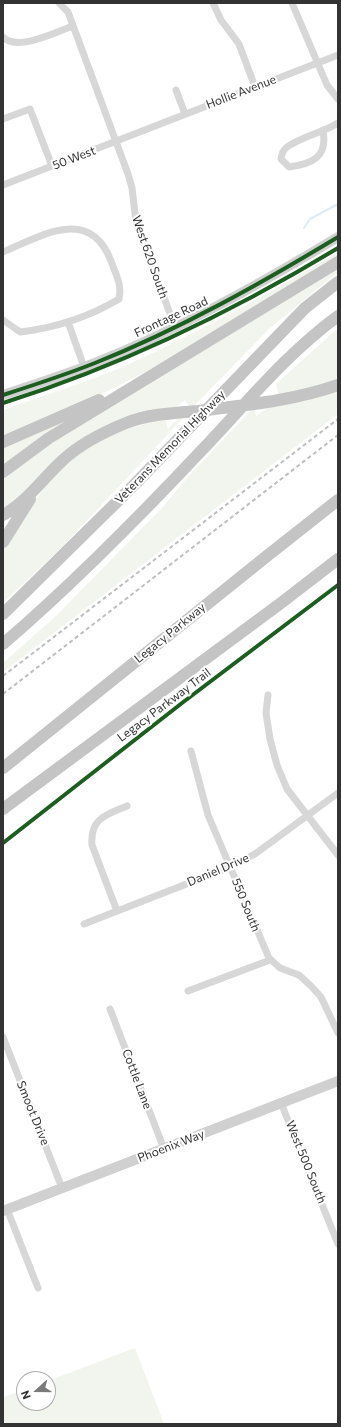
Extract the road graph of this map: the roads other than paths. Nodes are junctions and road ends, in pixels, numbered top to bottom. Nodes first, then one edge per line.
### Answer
1 (59, 3) edge
2 (213, 3) edge
3 (292, 3) edge
4 (73, 26) junction
5 (3, 37) edge
6 (338, 55) edge
7 (318, 64) junction
8 (255, 87) junction
9 (176, 90) dead end
10 (338, 99) edge
11 (185, 114) junction
12 (3, 119) edge
13 (338, 123) edge
14 (144, 130) joint
15 (323, 131) junction
16 (116, 141) junction
17 (52, 166) junction
18 (3, 185) edge
19 (338, 237) edge
20 (3, 252) edge
21 (338, 262) edge
22 (338, 282) edge
23 (338, 316) edge
24 (3, 320) edge
25 (68, 322) junction
26 (175, 327) junction
27 (84, 367) junction
28 (146, 379) junction
29 (338, 385) edge
30 (3, 395) edge
31 (3, 442) edge
32 (3, 472) edge
33 (39, 485) junction
34 (338, 500) edge
35 (3, 515) edge
36 (3, 542) edge
37 (338, 559) edge
38 (3, 614) edge
39 (3, 644) edge
40 (268, 695) dead end
41 (191, 751) dead end
42 (3, 768) edge
43 (338, 793) edge
44 (127, 806) dead end
45 (3, 809) edge
46 (307, 816) junction
47 (338, 855) edge
48 (230, 867) junction
49 (117, 911) junction
50 (84, 924) dead end
51 (270, 960) junction
52 (188, 991) dead end
53 (110, 1009) dead end
54 (338, 1033) edge
55 (3, 1037) edge
56 (338, 1081) edge
57 (282, 1103) junction
58 (164, 1148) junction
59 (62, 1188) junction
60 (5, 1210) edge
61 (338, 1244) edge
62 (38, 1288) dead end

1 - 4 street, West 620 South
2 - 8 street
3 - 7 street
4 - 5 street
4 - 16 street, West 620 South
6 - 7 street, Hollie Avenue
7 - 8 street, Hollie Avenue
7 - 10 street
8 - 11 street, Hollie Avenue
9 - 11 street
11 - 14 street, Hollie Avenue
12 - 17 street
13 - 15 street
14 - 16 street, 50 West
15 - 15 street
16 - 17 street, 50 West
16 - 26 street, West 620 South
17 - 18 street, 50 West
19 - 26 street, Frontage Road
20 - 25 street
21 - 28 highway
22 - 38 highway, Veterans Memorial Highway
23 - 39 highway, Veterans Memorial Highway
24 - 25 street
25 - 27 street
26 - 27 street, Frontage Road
27 - 30 street, Frontage Road
28 - 31 highway
28 - 32 highway
29 - 33 highway
33 - 35 highway
33 - 36 highway
34 - 42 highway, Legacy Parkway
37 - 45 highway
40 - 46 street
41 - 48 street, 550 South
43 - 46 street, Daniel Drive
44 - 49 street
46 - 47 street
46 - 48 street, Daniel Drive
48 - 49 street, Daniel Drive
48 - 51 street, 550 South
49 - 50 street, Daniel Drive
51 - 52 street
51 - 54 street
53 - 58 street, Cottle Lane
55 - 59 street, Smoot Drive
56 - 57 street, Phoenix Way
57 - 58 street, Phoenix Way
57 - 61 street, West 500 South
58 - 59 street, Phoenix Way
59 - 60 street, Phoenix Way
60 - 62 street

